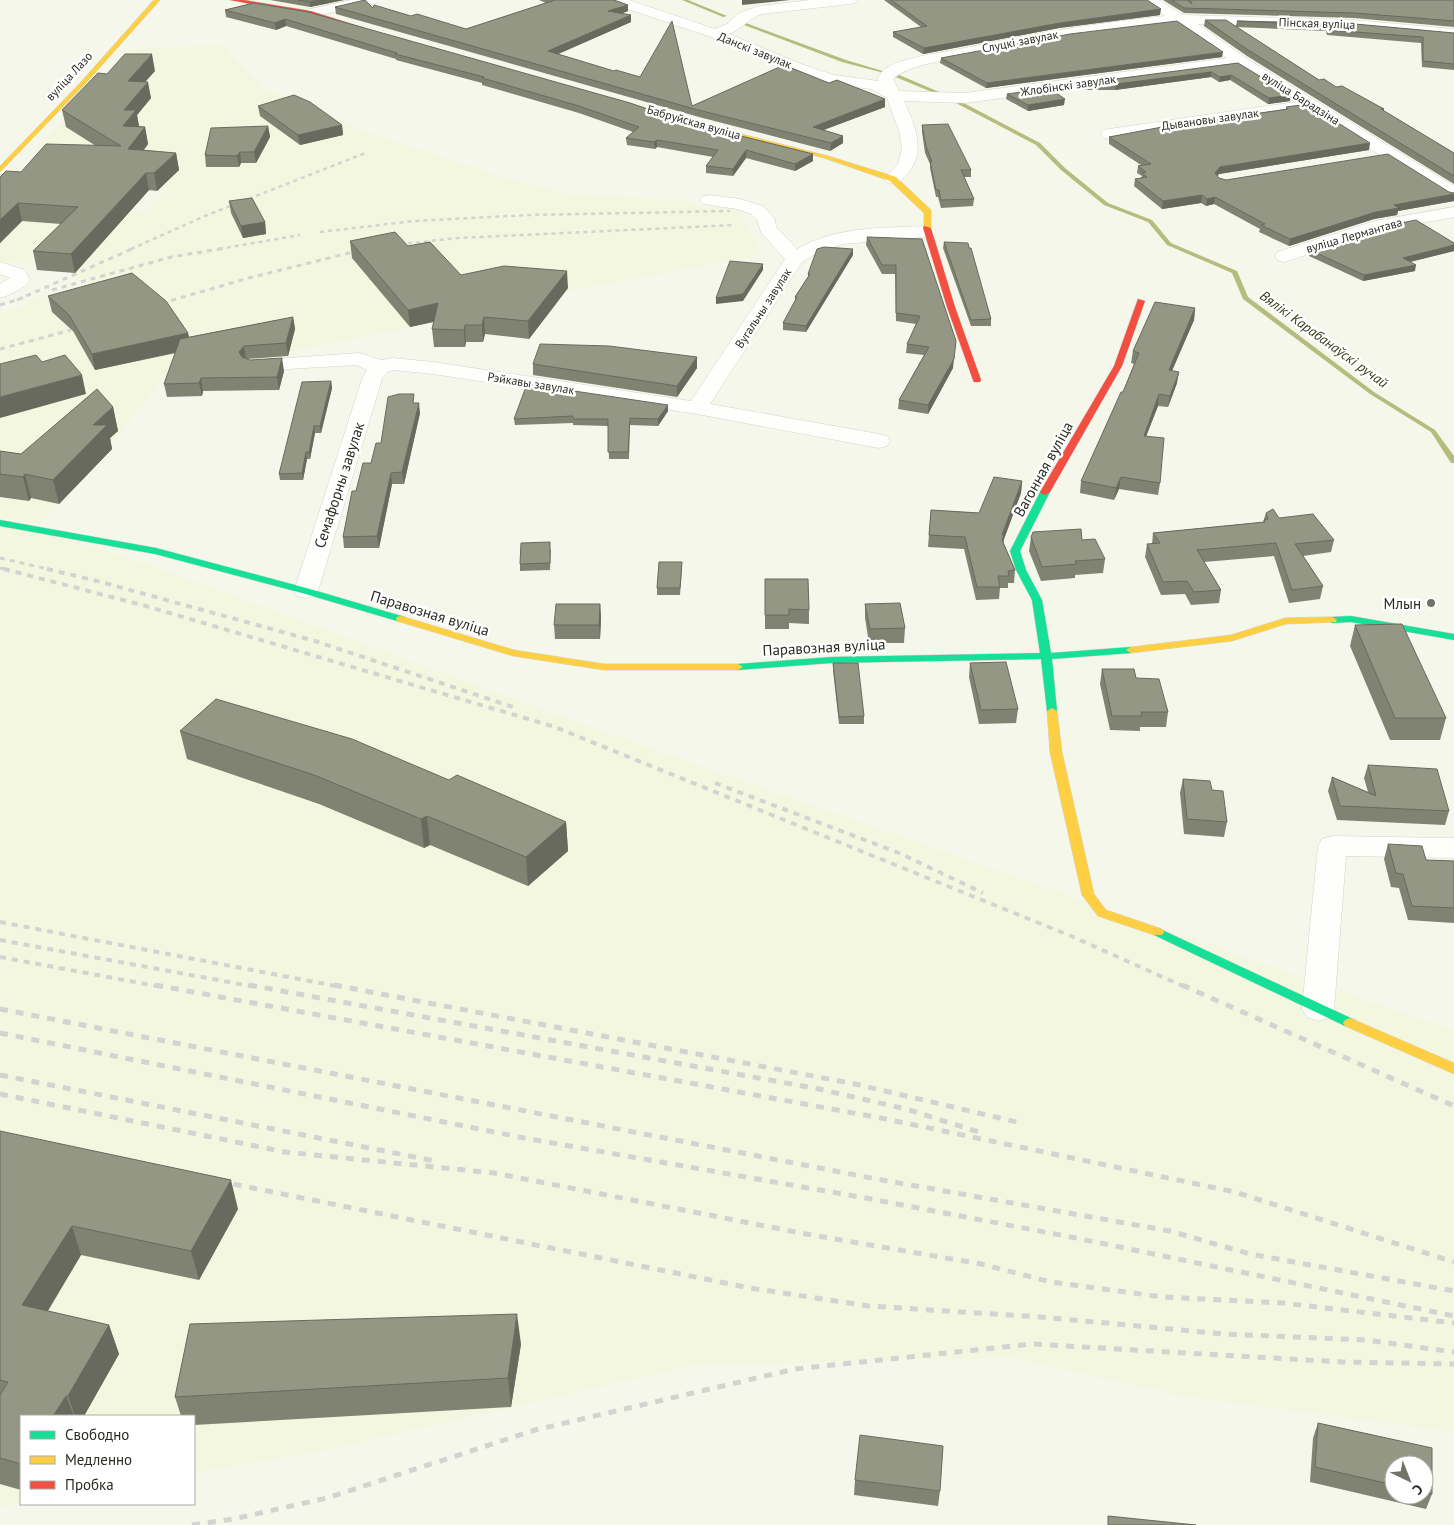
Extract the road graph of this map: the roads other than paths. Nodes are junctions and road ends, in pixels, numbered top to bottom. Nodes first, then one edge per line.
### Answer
1 (157, 0) edge
2 (233, 0) edge
3 (371, 0) edge
4 (615, 0) edge
5 (850, 0) edge
6 (1149, 0) edge
7 (1356, 8) edge
8 (310, 13) junction
9 (1180, 19) junction
10 (1354, 24) junction
11 (377, 32) edge
12 (1454, 33) edge
13 (716, 34) junction
14 (1241, 61) junction
15 (604, 96) edge
16 (894, 96) junction
17 (1311, 104) junction
18 (1109, 134) dead end
19 (1389, 154) junction
20 (1360, 158) edge
21 (0, 170) edge
22 (893, 179) junction
23 (1454, 194) edge
24 (709, 200) dead end
25 (1454, 212) edge
26 (927, 232) junction
27 (1284, 256) dead end
28 (795, 258) junction
29 (0, 268) edge
30 (0, 292) edge
31 (1141, 301) dead end
32 (253, 365) edge
33 (376, 373) junction
34 (977, 380) dead end
35 (697, 408) junction
36 (879, 441) dead end
37 (0, 523) edge
38 (306, 591) junction
39 (1454, 637) edge
40 (1046, 656) junction
41 (1454, 848) edge
42 (1318, 1010) junction
43 (1454, 1069) edge

1 - 21 street, вуліца Лазо
2 - 8 street
3 - 8 street
4 - 13 street, Данскі завулак
5 - 13 street
6 - 9 street, вуліца Барадзіна
7 - 10 street
8 - 11 street
9 - 10 street, Пінская вуліца
9 - 14 street, вуліца Барадзіна
9 - 16 street, Слуцкі завулак
10 - 12 street, Пінская вуліца
13 - 16 street, Данскі завулак
14 - 16 street, Жлобінскі завулак
14 - 17 street, вуліца Барадзіна
15 - 22 street, Бабруйская вуліца
16 - 22 street
17 - 18 street, Дывановы завулак
17 - 19 street, вуліца Барадзіна
19 - 20 street
19 - 23 street, вуліца Барадзіна
22 - 26 street, Бабруйская вуліца
24 - 28 street
25 - 27 street, вуліца Лермантава
26 - 28 street, Вугальны завулак
26 - 34 street, Бабруйская вуліца
28 - 35 street, Вугальны завулак
29 - 30 street
31 - 40 street, Вагонная вуліца
32 - 33 street
33 - 35 street, Рэйкавы завулак
33 - 38 street, Семафорны завулак
35 - 36 street
37 - 38 street, Паравозная вуліца
38 - 40 street, Паравозная вуліца
39 - 40 street, Паравозная вуліца
40 - 42 street
41 - 42 street
42 - 43 street

